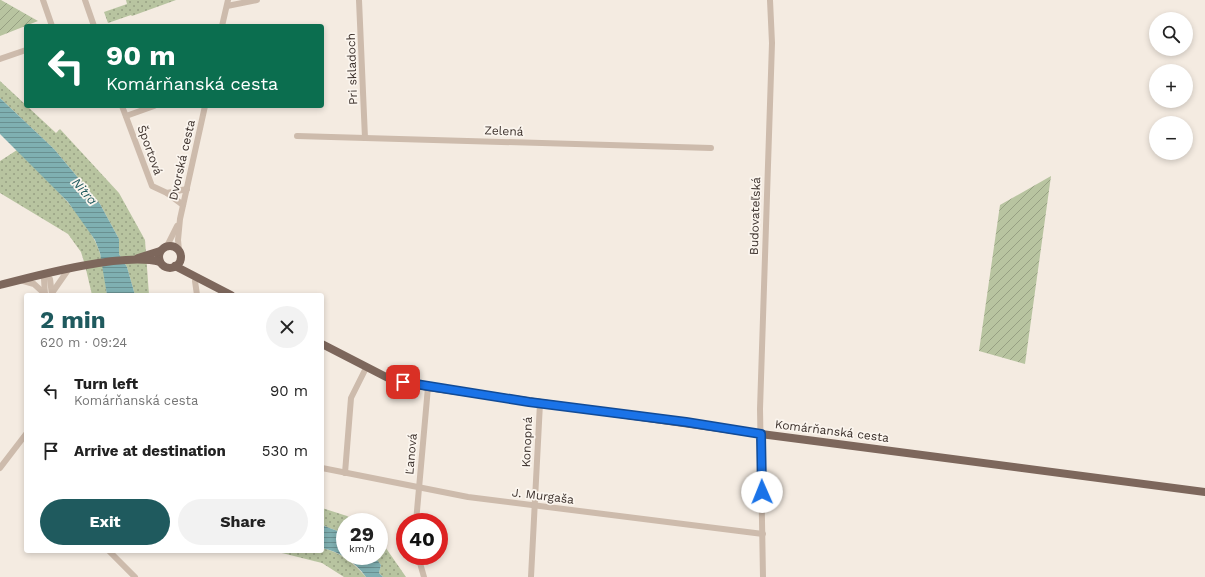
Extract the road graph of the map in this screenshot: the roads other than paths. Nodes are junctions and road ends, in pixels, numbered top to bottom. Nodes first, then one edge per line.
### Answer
1 (43, 0) edge
2 (85, 0) edge
3 (257, 0) edge
4 (359, 0) edge
5 (770, 0) edge
6 (227, 3) edge
7 (51, 24) edge
8 (93, 24) edge
9 (222, 24) edge
10 (24, 51) edge
11 (0, 59) edge
12 (123, 108) edge
13 (205, 108) edge
14 (137, 109) edge
15 (126, 116) junction
16 (297, 136) dead end
17 (365, 138) junction
18 (711, 148) dead end
19 (187, 189) junction
20 (167, 193) junction
21 (183, 205) junction
22 (180, 219) junction
23 (164, 248) junction
24 (180, 254) junction
25 (136, 259) junction
26 (160, 262) junction
27 (175, 266) junction
28 (68, 270) junction
29 (46, 274) junction
30 (197, 277) junction
31 (20, 280) junction
32 (0, 285) edge
33 (45, 293) edge
34 (48, 293) edge
35 (50, 293) edge
36 (197, 293) edge
37 (227, 293) edge
38 (324, 345) edge
39 (366, 368) junction
40 (428, 387) junction
41 (540, 403) junction
42 (761, 434) junction
43 (24, 437) edge
44 (0, 468) edge
45 (324, 468) edge
46 (345, 473) junction
47 (420, 488) junction
48 (1205, 492) edge
49 (536, 506) junction
50 (417, 513) edge
51 (763, 534) junction
52 (112, 553) edge
53 (421, 565) edge
54 (135, 577) edge
55 (424, 577) edge
56 (531, 577) edge
57 (763, 577) edge

1 - 7 street
2 - 8 street
3 - 6 street
4 - 17 street, Pri skladoch
5 - 42 street, Budovateľská
6 - 9 street
10 - 11 street
12 - 15 street, Športová
13 - 19 street, Dvorská cesta
14 - 15 street
15 - 20 street, Športová
16 - 17 street, Zelená
17 - 18 street, Zelená
19 - 20 street
19 - 21 street, Dvorská cesta
20 - 21 street, Športová
21 - 22 street, Dvorská cesta
22 - 23 street, Dvorská cesta
22 - 24 street, Dvorská cesta
23 - 24 main road
23 - 25 main road
23 - 26 main road
24 - 27 main road
24 - 30 main road
25 - 26 main road
25 - 28 main road
26 - 27 main road
27 - 30 main road
28 - 29 main road
28 - 35 street
29 - 31 main road
29 - 34 street
30 - 36 street
30 - 37 main road
31 - 32 main road
31 - 33 street
38 - 39 main road, Komárňanská cesta
39 - 40 main road, Komárňanská cesta
39 - 46 street
40 - 41 main road, Komárňanská cesta
40 - 47 street, Ľanová
41 - 42 main road, Komárňanská cesta
41 - 49 street, Konopná
42 - 48 main road, Komárňanská cesta
42 - 51 street, Budovateľská
43 - 44 street
45 - 46 street, J. Murgaša
46 - 47 street, J. Murgaša
47 - 49 street, J. Murgaša
47 - 50 street, Ľanová
49 - 51 street, J. Murgaša
49 - 56 street, Konopná
51 - 57 street, Budovateľská
52 - 54 street
53 - 55 street

